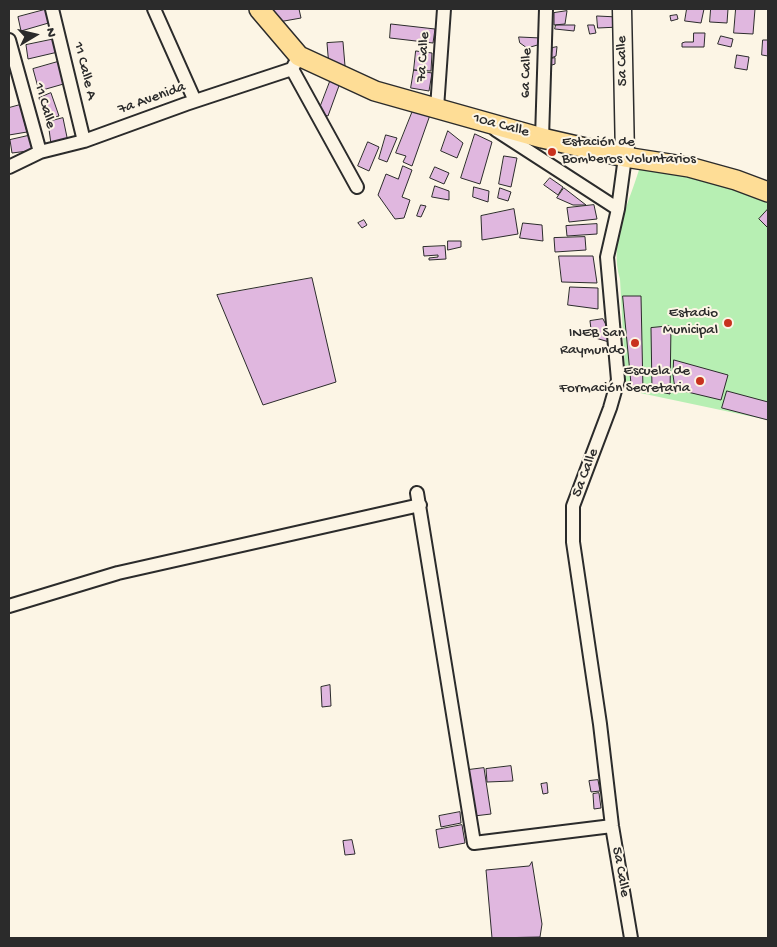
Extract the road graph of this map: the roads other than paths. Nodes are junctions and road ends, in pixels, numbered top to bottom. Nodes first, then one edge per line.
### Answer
1 (52, 9) edge
2 (154, 9) edge
3 (444, 9) edge
4 (546, 9) edge
5 (622, 9) edge
6 (265, 10) edge
7 (9, 40) edge
8 (295, 63) junction
9 (195, 101) junction
10 (437, 108) junction
11 (483, 122) junction
12 (542, 138) junction
13 (84, 141) junction
14 (40, 152) junction
15 (625, 157) junction
16 (9, 167) edge
17 (356, 186) dead end
18 (768, 192) edge
19 (618, 209) junction
20 (9, 606) edge
21 (612, 826) junction
22 (631, 938) edge

1 - 13 street, 11 Calle A
2 - 9 street
3 - 10 street, 7a Calle
4 - 12 street, 6a Calle
5 - 15 street, 5a Calle
6 - 8 main road, 10a Calle
7 - 14 street, 11 Calle
8 - 9 street, 7a Avenida
8 - 10 main road, 10a Calle
8 - 17 street
9 - 13 street, 7a Avenida
10 - 11 main road, 10a Calle
11 - 12 main road, 10a Calle
11 - 19 street
12 - 15 main road, 10a Calle
13 - 14 street, 7a Avenida
14 - 16 street, 7a Avenida
15 - 18 main road, 10a Calle
15 - 19 street, 5a Calle
19 - 21 street, 5a Calle
20 - 21 street
21 - 22 street, 5a Calle

